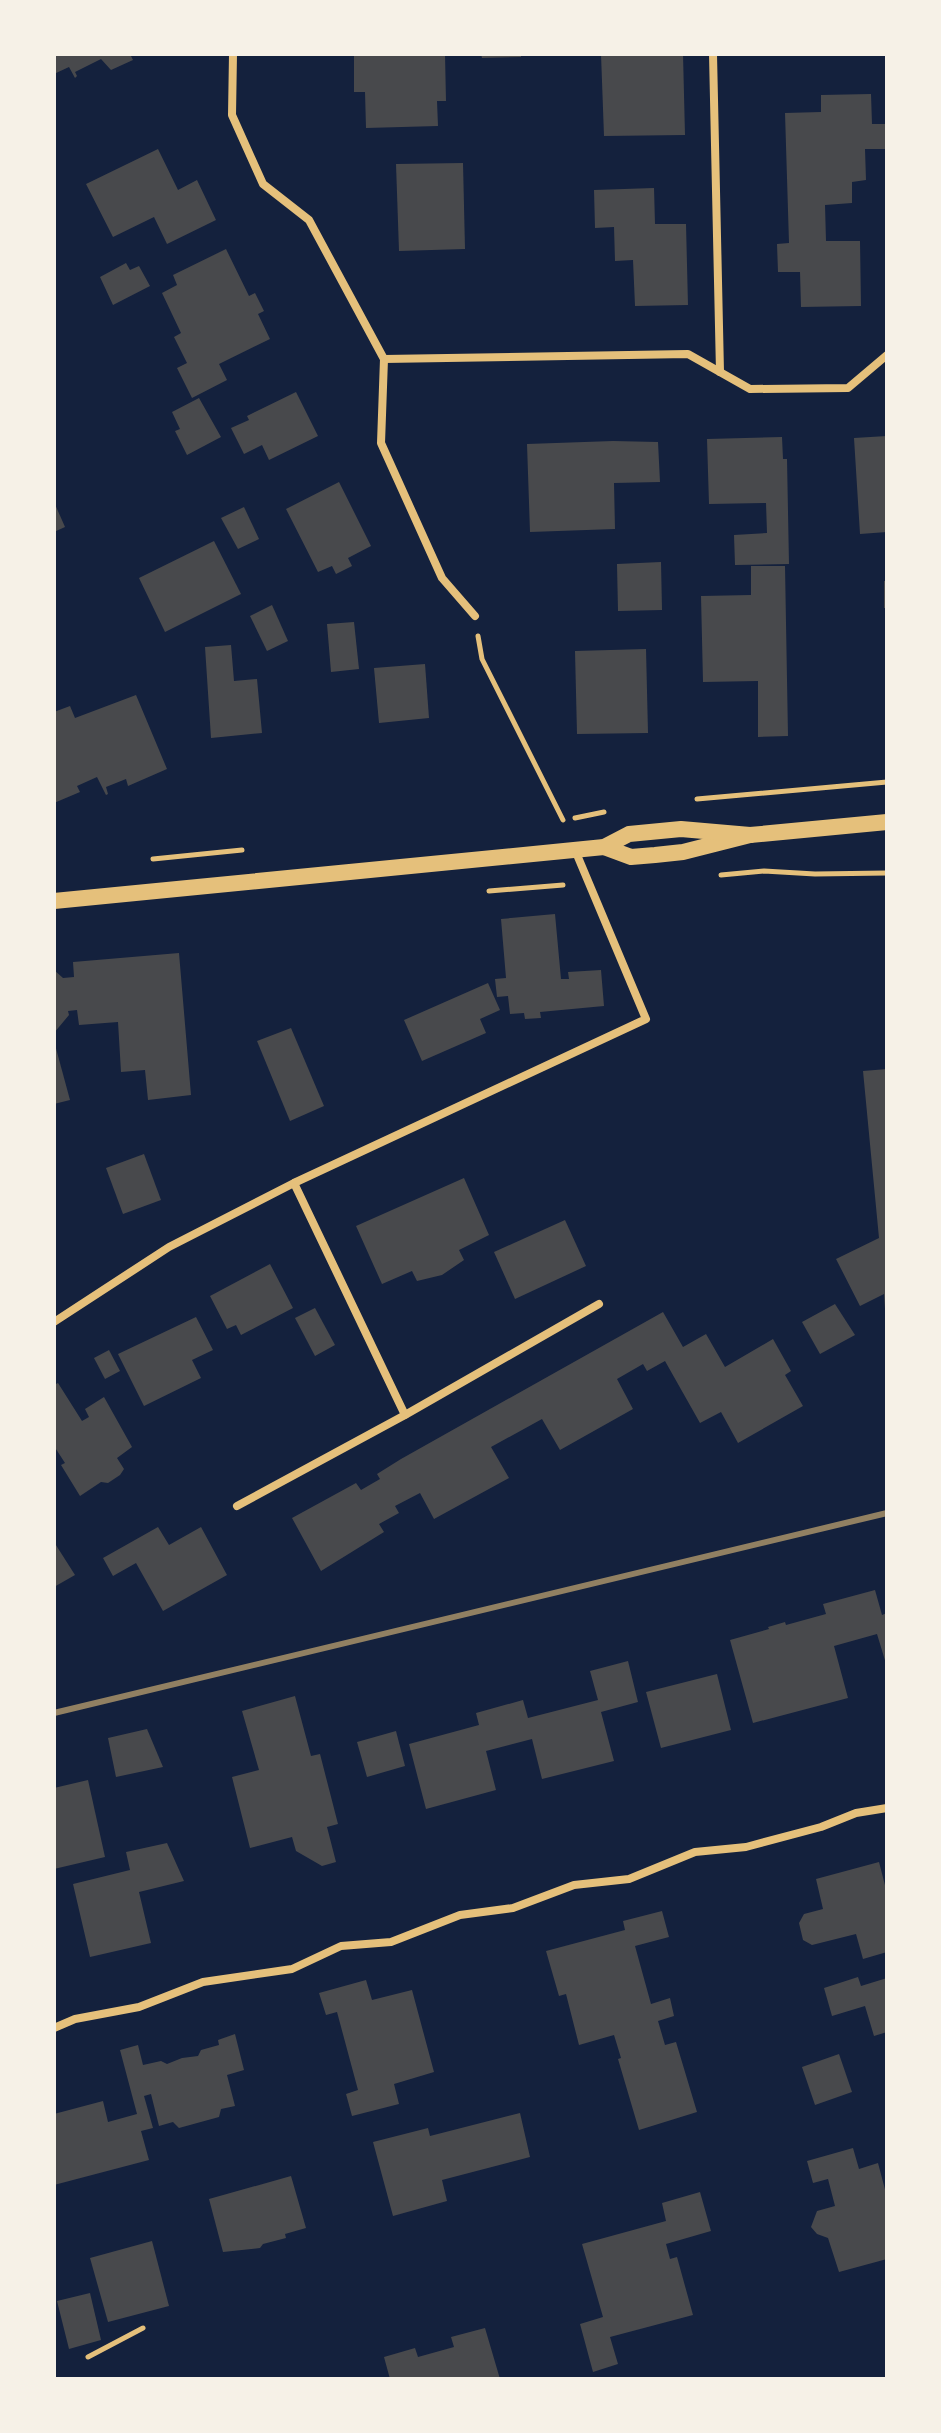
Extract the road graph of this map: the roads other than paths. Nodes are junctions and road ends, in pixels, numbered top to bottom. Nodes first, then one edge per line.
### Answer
1 (233, 54) edge
2 (713, 54) edge
3 (887, 355) edge
4 (384, 359) junction
5 (720, 372) junction
6 (475, 616) road end
7 (887, 822) edge
8 (575, 849) junction
9 (54, 901) edge
10 (294, 1183) junction
11 (599, 1304) dead end
12 (54, 1322) edge
13 (405, 1415) junction
14 (237, 1506) dead end
15 (887, 1808) edge
16 (54, 2028) edge

1 - 4 street
2 - 5 street
3 - 5 street
4 - 5 street
4 - 6 street
7 - 8 main road
8 - 9 main road
8 - 10 street
10 - 12 street
10 - 13 street
11 - 13 street
13 - 14 street
15 - 16 street

